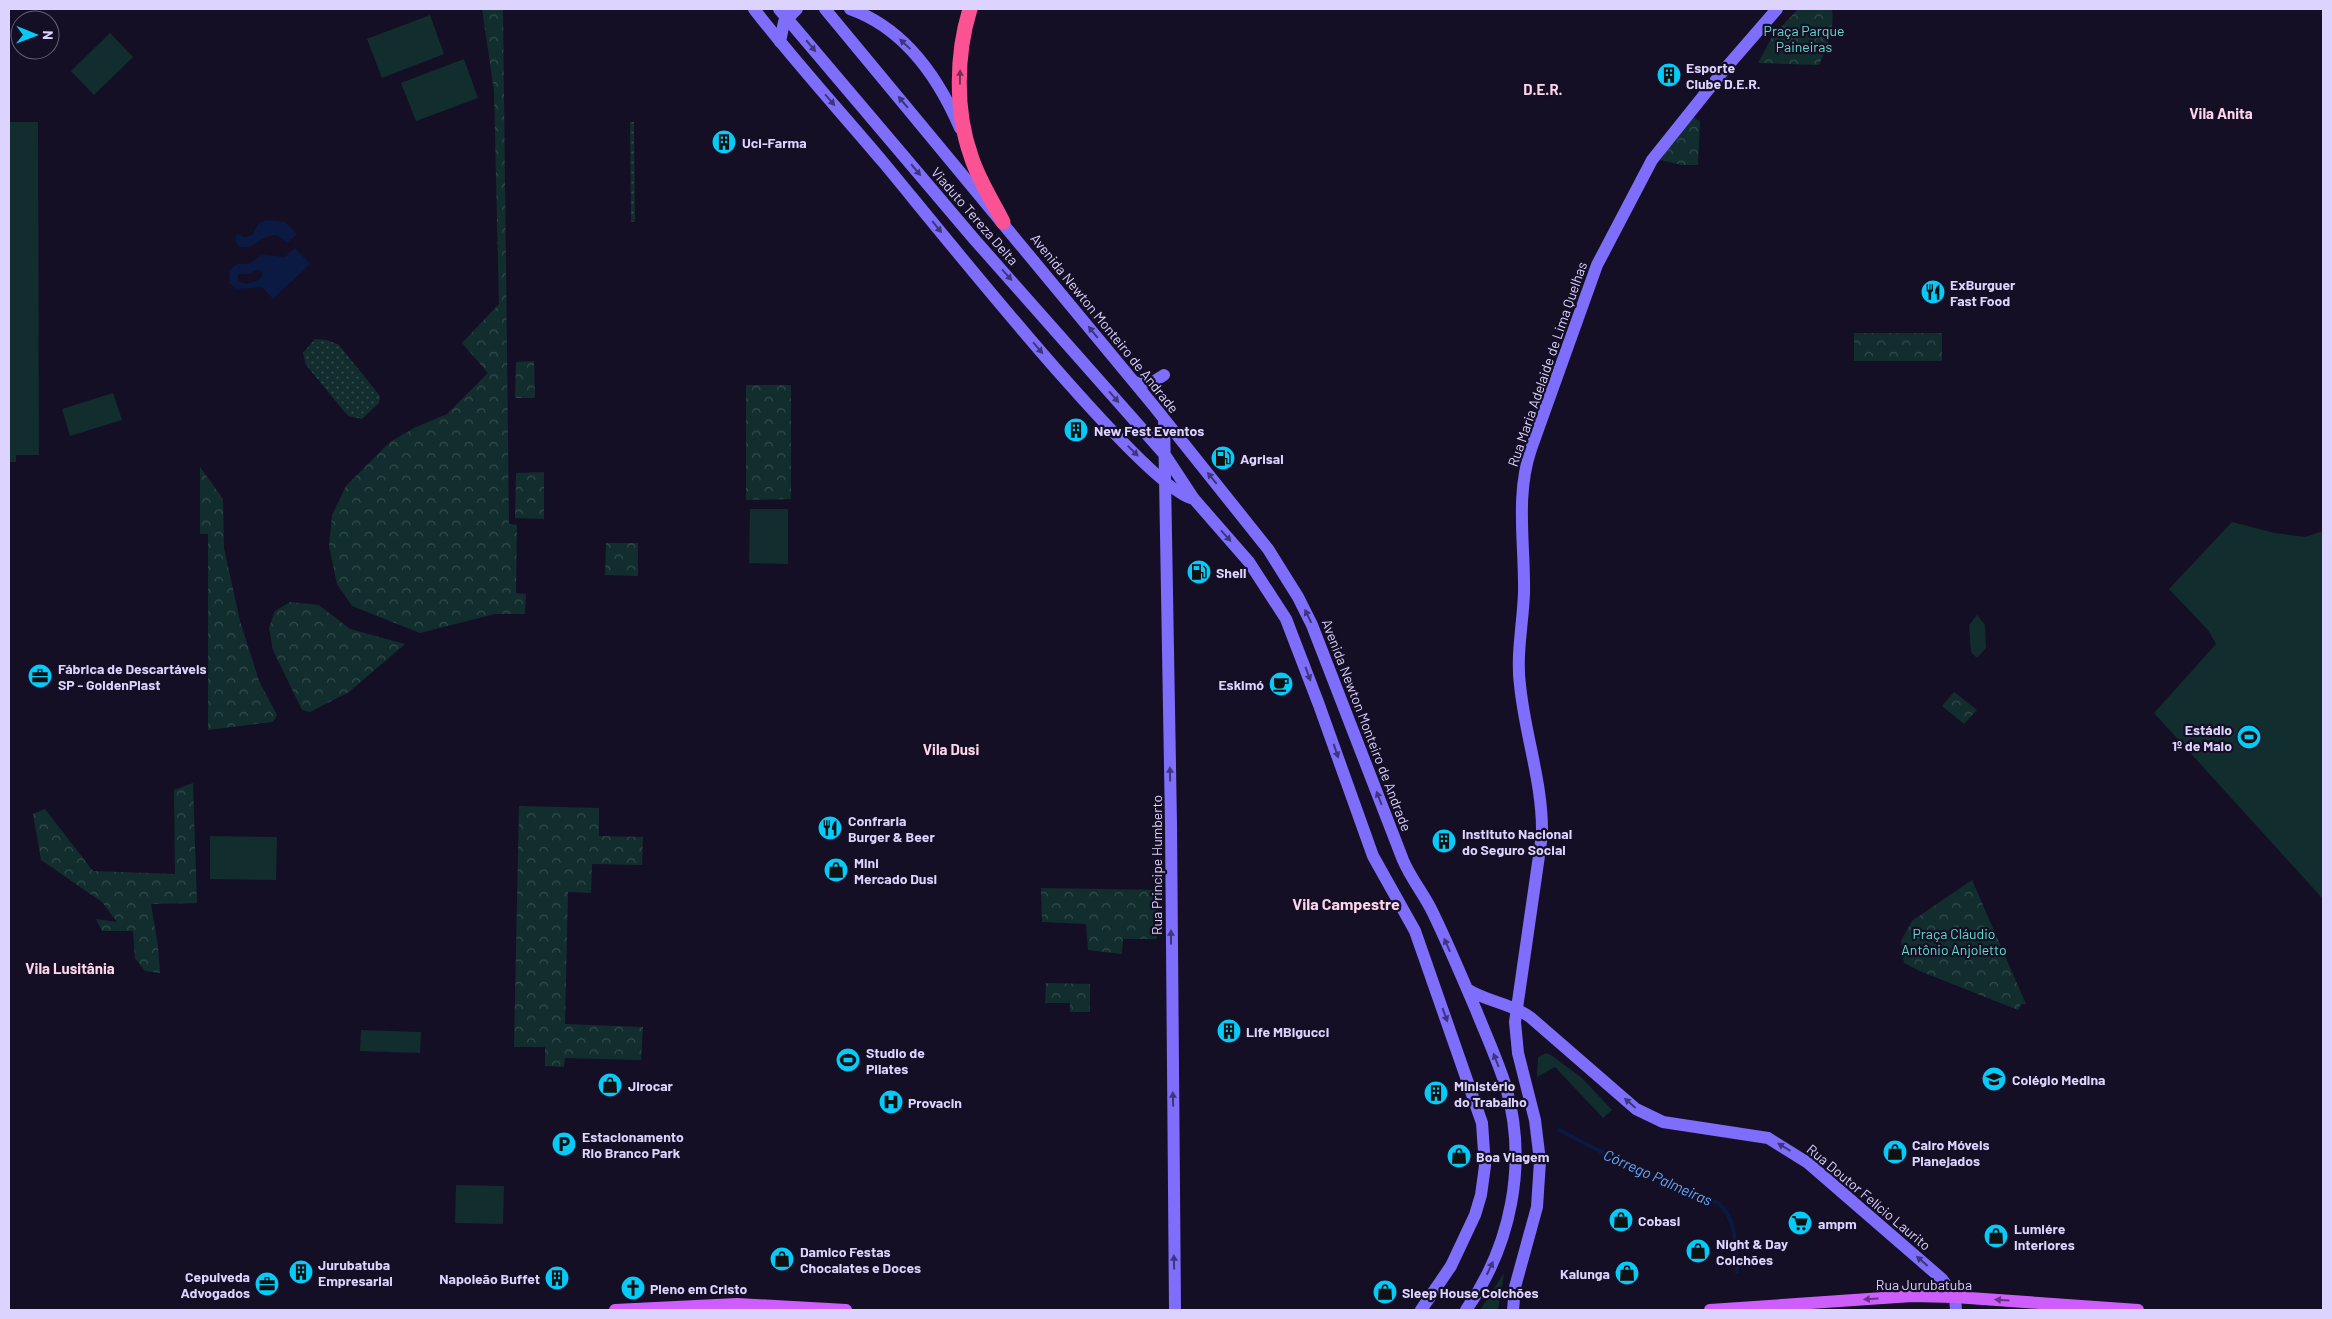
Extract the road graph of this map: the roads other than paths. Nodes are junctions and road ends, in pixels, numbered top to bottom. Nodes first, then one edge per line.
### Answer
1 (754, 9) edge
2 (779, 9) edge
3 (797, 9) edge
4 (825, 9) edge
5 (850, 9) edge
6 (970, 9) edge
7 (1777, 9) edge
8 (780, 42) junction
9 (967, 144) junction
10 (1003, 222) junction
11 (1164, 375) dead end
12 (1135, 383) junction
13 (1164, 419) junction
14 (1165, 455) junction
15 (1167, 485) junction
16 (1194, 499) junction
17 (1467, 989) junction
18 (1516, 1008) junction
19 (1955, 1297) junction
20 (615, 1310) edge
21 (846, 1310) edge
22 (1175, 1310) edge
23 (1421, 1310) edge
24 (1466, 1310) edge
25 (1513, 1310) edge
26 (1710, 1310) edge
27 (1956, 1310) edge
28 (2138, 1310) edge

1 - 8 main road
2 -> 14 main road, Viaduto Tereza Delta
3 - 8 main road
10 -> 4 main road, Viaduto Tereza Delta
9 -> 5 main road
9 -> 6 highway
7 - 18 main road, Rua Maria Adelaide de Lima Quelhas
8 -> 15 main road
9 - 10 highway
12 -> 10 main road, Avenida Newton Monteiro de Andrade
11 - 12 main road
12 - 13 main road, Avenida Newton Monteiro de Andrade
13 - 14 main road, Rua Principe Humberto
17 -> 13 main road, Avenida Newton Monteiro de Andrade
14 - 15 main road, Rua Principe Humberto
14 - 16 main road
15 - 16 main road
22 -> 15 main road, Rua Principe Humberto
16 -> 23 main road
17 - 18 main road, Rua Doutor Felício Laurito
24 -> 17 main road, Avenida Newton Monteiro de Andrade
19 -> 18 main road, Rua Doutor Felício Laurito
18 - 25 main road, Rua Maria Adelaide de Lima Quelhas
19 -> 26 main road, Rua Jurubatuba
19 - 27 main road
28 -> 19 main road, Rua Jurubatuba
20 - 21 main road

